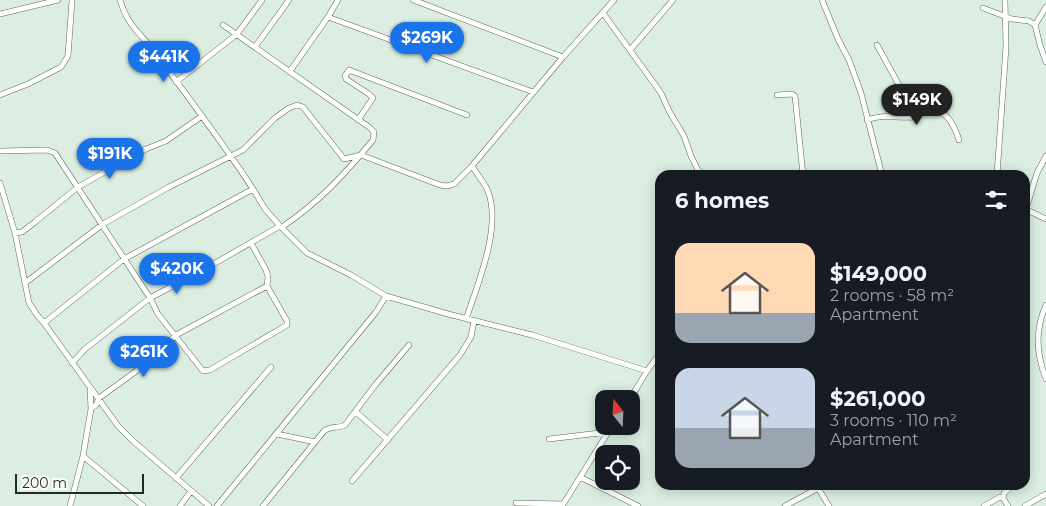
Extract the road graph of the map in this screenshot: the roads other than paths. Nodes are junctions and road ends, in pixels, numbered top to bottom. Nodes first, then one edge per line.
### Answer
1 (58, 0) edge
2 (72, 0) edge
3 (120, 0) edge
4 (262, 0) edge
5 (289, 0) edge
6 (338, 0) edge
7 (413, 0) edge
8 (614, 0) edge
9 (673, 0) edge
10 (822, 0) edge
11 (1006, 0) edge
12 (984, 8) dead end
13 (1045, 10) edge
14 (603, 13) junction
15 (0, 14) edge
16 (1006, 16) junction
17 (328, 17) junction
18 (223, 25) dead end
19 (1036, 25) junction
20 (237, 34) junction
21 (878, 45) dead end
22 (255, 47) junction
23 (630, 50) junction
24 (563, 57) junction
25 (1046, 62) edge
26 (290, 71) junction
27 (176, 82) junction
28 (533, 92) junction
29 (777, 95) dead end
30 (0, 96) edge
31 (467, 115) dead end
32 (202, 116) junction
33 (916, 116) junction
34 (358, 120) junction
35 (867, 120) junction
36 (958, 140) dead end
37 (0, 151) edge
38 (360, 155) junction
39 (231, 156) junction
40 (1046, 156) edge
41 (472, 166) junction
42 (698, 170) edge
43 (802, 170) edge
44 (881, 170) edge
45 (997, 170) edge
46 (0, 183) edge
47 (78, 187) junction
48 (253, 189) junction
49 (1030, 196) edge
50 (1030, 211) edge
51 (1046, 219) edge
52 (102, 224) junction
53 (281, 227) junction
54 (15, 233) junction
55 (251, 243) junction
56 (124, 259) junction
57 (25, 283) junction
58 (267, 286) junction
59 (386, 296) junction
60 (150, 298) junction
61 (1046, 305) edge
62 (466, 319) junction
63 (474, 321) junction
64 (44, 323) junction
65 (176, 336) junction
66 (409, 345) dead end
67 (655, 360) edge
68 (72, 363) junction
69 (271, 368) dead end
70 (647, 371) junction
71 (1046, 379) edge
72 (90, 388) junction
73 (635, 390) edge
74 (98, 398) junction
75 (91, 408) junction
76 (356, 412) junction
77 (277, 434) junction
78 (595, 434) edge
79 (606, 435) edge
80 (549, 439) dead end
81 (388, 440) junction
82 (315, 442) junction
83 (82, 456) junction
84 (580, 477) junction
85 (176, 478) junction
86 (352, 481) dead end
87 (814, 490) edge
88 (819, 490) edge
89 (1007, 490) edge
90 (191, 491) junction
91 (1046, 494) edge
92 (1003, 498) junction
93 (516, 504) dead end
94 (563, 505) edge
95 (70, 506) edge
96 (143, 506) edge
97 (180, 506) edge
98 (209, 506) edge
99 (217, 506) edge
100 (263, 506) edge
101 (638, 506) edge
102 (785, 506) edge
103 (829, 506) edge
104 (984, 506) edge
105 (1008, 506) edge
106 (1025, 506) edge

1 - 15 street
2 - 30 street
3 - 27 street
4 - 20 street
5 - 22 street
6 - 17 street
7 - 24 street
8 - 14 street
9 - 23 street
10 - 35 street
11 - 16 street
12 - 16 street
13 - 19 street
14 - 23 street
14 - 24 street
16 - 19 street
16 - 45 street
17 - 26 street
17 - 28 street
18 - 20 street
19 - 25 street
20 - 22 street
20 - 27 street
21 - 33 street
22 - 26 street
23 - 42 street
24 - 28 street
26 - 34 street
27 - 32 street
28 - 41 street
29 - 43 street
31 - 34 street
32 - 39 street
32 - 47 street
33 - 35 street
33 - 36 street
34 - 38 street
35 - 44 street
37 - 47 street
38 - 39 street
38 - 41 street
38 - 53 street
39 - 48 street
39 - 52 street
40 - 49 street
41 - 62 street
46 - 54 street
47 - 52 street
47 - 54 street
48 - 53 street
48 - 56 street
50 - 51 street
52 - 56 street
52 - 57 street
53 - 55 street
53 - 59 street
54 - 57 street
55 - 58 street
55 - 60 street
56 - 60 street
56 - 64 street
57 - 64 street
58 - 65 street
58 - 65 street
59 - 62 street
59 - 77 street
60 - 65 street
60 - 68 street
61 - 71 street
62 - 63 street
63 - 70 street
63 - 81 street
64 - 68 street
65 - 74 street
66 - 76 street
67 - 70 street
68 - 72 street
69 - 85 street
70 - 73 street
72 - 74 street
72 - 75 street
74 - 75 street
74 - 85 street
75 - 83 street
76 - 81 street
76 - 82 street
77 - 82 street
77 - 99 street
78 - 80 street
79 - 84 street
81 - 86 street
82 - 100 street
83 - 95 street
83 - 96 street
84 - 94 street
84 - 101 street
85 - 90 street
87 - 102 street
88 - 103 street
89 - 92 street
90 - 97 street
90 - 98 street
91 - 106 street
92 - 104 street
92 - 105 street
93 - 94 street

